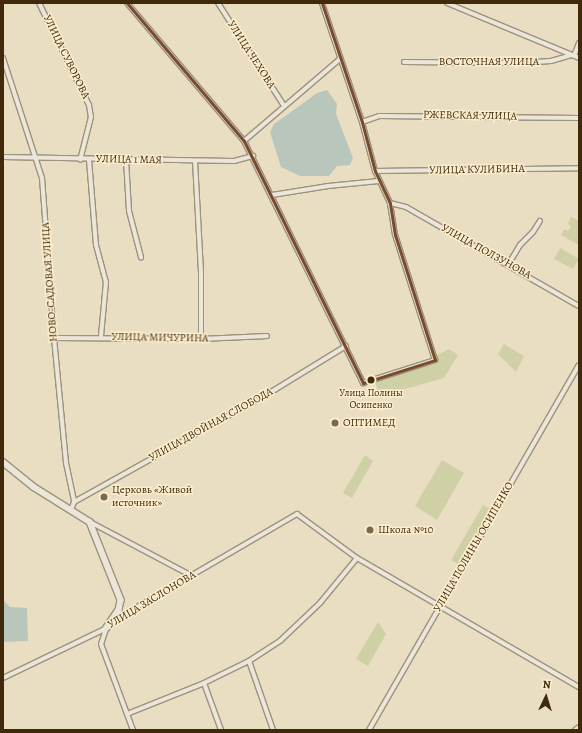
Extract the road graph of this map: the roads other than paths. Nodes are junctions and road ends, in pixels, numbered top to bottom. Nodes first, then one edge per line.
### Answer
1 (39, 3) edge
2 (127, 3) edge
3 (218, 3) edge
4 (322, 3) edge
5 (447, 3) edge
6 (579, 43) edge
7 (573, 55) junction
8 (3, 58) edge
9 (579, 58) edge
10 (339, 60) junction
11 (404, 62) dead end
12 (284, 106) junction
13 (579, 118) edge
14 (362, 122) junction
15 (244, 141) junction
16 (253, 156) junction
17 (3, 157) edge
18 (37, 158) junction
19 (80, 160) junction
20 (89, 160) junction
21 (126, 160) junction
22 (195, 161) junction
23 (579, 168) edge
24 (375, 171) junction
25 (379, 181) junction
26 (272, 195) junction
27 (390, 203) junction
28 (540, 221) dead end
29 (141, 257) dead end
30 (508, 265) junction
31 (579, 306) edge
32 (101, 336) junction
33 (267, 336) dead end
34 (54, 338) junction
35 (201, 339) junction
36 (346, 346) junction
37 (579, 365) edge
38 (3, 462) edge
39 (74, 502) junction
40 (71, 510) junction
41 (90, 522) junction
42 (358, 558) junction
43 (192, 576) junction
44 (442, 605) junction
45 (107, 628) junction
46 (249, 661) junction
47 (3, 678) edge
48 (204, 683) junction
49 (579, 687) edge
50 (127, 714) junction
51 (579, 727) edge
52 (133, 730) edge
53 (221, 730) edge
54 (273, 730) edge
55 (369, 730) edge
56 (575, 730) edge

1 - 19 street, УЛИЦА СУВОРОВА
2 - 15 street
3 - 12 street, УЛИЦА ЧЕХОВА
4 - 10 street
5 - 7 street
6 - 7 street
7 - 9 street
7 - 11 street, ВОСТОЧНАЯ УЛИЦА
8 - 18 street, НОВО-САДОВАЯ УЛИЦА
10 - 12 street
10 - 14 street
12 - 15 street
13 - 14 street, РЖЕВСКАЯ УЛИЦА
14 - 24 street
15 - 16 street
16 - 22 street, УЛИЦА 1 МАЯ
16 - 26 street
17 - 18 street, УЛИЦА 1 МАЯ
18 - 19 street, УЛИЦА 1 МАЯ
18 - 34 street, НОВО-САДОВАЯ УЛИЦА
19 - 20 street, УЛИЦА 1 МАЯ
20 - 21 street, УЛИЦА 1 МАЯ
20 - 32 street
21 - 22 street, УЛИЦА 1 МАЯ
21 - 29 street
22 - 35 street
23 - 24 street, УЛИЦА КУЛИБИНА
24 - 25 street
25 - 26 street
25 - 27 street
26 - 36 street
27 - 30 street, УЛИЦА ПОЛЗУНОВА
27 - 36 street
28 - 30 street
30 - 31 street, УЛИЦА ПОЛЗУНОВА
32 - 34 street, УЛИЦА МИЧУРИНА
32 - 35 street, УЛИЦА МИЧУРИНА
33 - 35 street, УЛИЦА МИЧУРИНА
34 - 39 street, НОВО-САДОВАЯ УЛИЦА
36 - 39 street, УЛИЦА ДВОЙНАЯ СЛОБОДА
37 - 44 street, УЛИЦА ПОЛИНЫ ОСИПЕНКО
38 - 40 street
39 - 40 street
40 - 41 street
41 - 43 street
41 - 45 street
42 - 43 street, УЛИЦА ЗАСЛОНОВА
42 - 44 street
42 - 46 street
43 - 45 street, УЛИЦА ЗАСЛОНОВА
44 - 49 street
44 - 55 street, УЛИЦА ПОЛИНЫ ОСИПЕНКО
45 - 47 street, УЛИЦА ЗАСЛОНОВА
45 - 50 street
46 - 48 street
46 - 54 street
48 - 50 street
48 - 53 street
50 - 52 street
51 - 56 street

